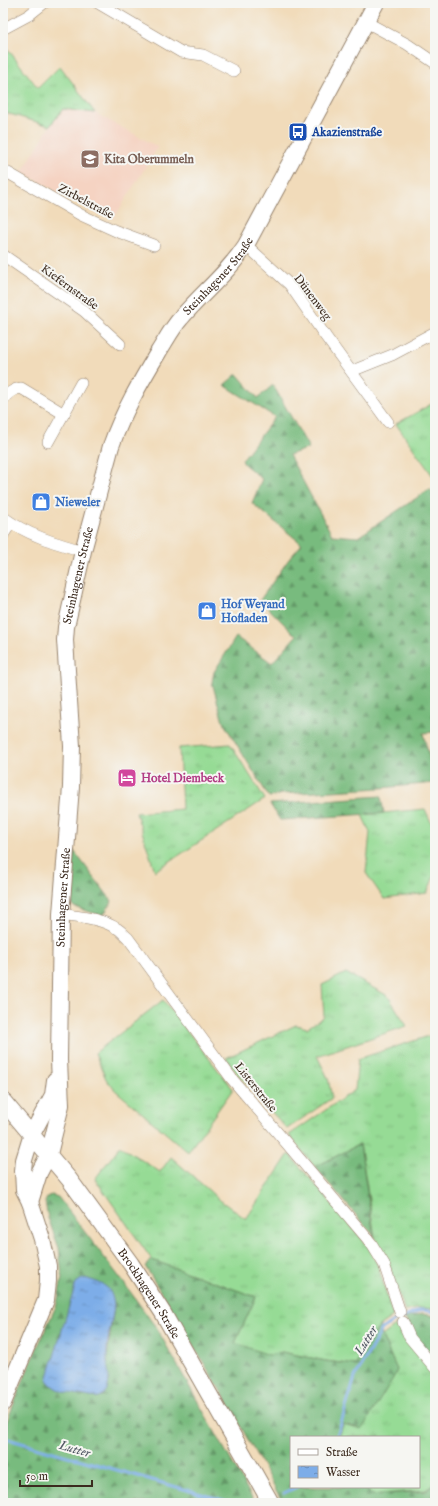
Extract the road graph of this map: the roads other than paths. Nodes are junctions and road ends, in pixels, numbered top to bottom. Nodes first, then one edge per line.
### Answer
1 (44, 3) edge
2 (98, 3) edge
3 (376, 3) edge
4 (366, 22) junction
5 (3, 29) edge
6 (435, 63) edge
7 (234, 71) dead end
8 (5, 174) edge
9 (154, 245) dead end
10 (246, 245) junction
11 (3, 255) edge
12 (435, 332) edge
13 (120, 344) dead end
14 (352, 371) junction
15 (82, 383) dead end
16 (3, 400) edge
17 (64, 414) junction
18 (388, 422) dead end
19 (48, 442) dead end
20 (7, 520) edge
21 (3, 535) edge
22 (83, 551) junction
23 (61, 914) junction
24 (59, 1060) junction
25 (3, 1101) edge
26 (32, 1134) junction
27 (49, 1154) junction
28 (30, 1202) junction
29 (435, 1368) edge
30 (3, 1403) edge
31 (271, 1503) edge

1 - 5 street
2 - 7 street
3 - 4 main road, Steinhagener Straße
4 - 6 street
4 - 10 main road, Steinhagener Straße
8 - 9 street, Zirbelstraße
10 - 14 street, Dünenweg
10 - 22 main road, Steinhagener Straße
11 - 13 street, Kiefernstraße
12 - 14 street
14 - 18 street, Dünenweg
15 - 17 street
16 - 17 street
17 - 19 street
20 - 21 street
20 - 22 street
22 - 23 main road, Steinhagener Straße
23 - 24 main road, Steinhagener Straße
23 - 29 street, Listerstraße
24 - 26 main road, Steinhagener Straße
24 - 27 main road, Steinhagener Straße
25 - 26 main road, Brockhagener Straße
26 - 27 main road, Brockhagener Straße
26 - 28 main road, Steinhagener Straße
27 - 28 main road, Steinhagener Straße
27 - 31 main road, Brockhagener Straße
28 - 30 main road, Steinhagener Straße

